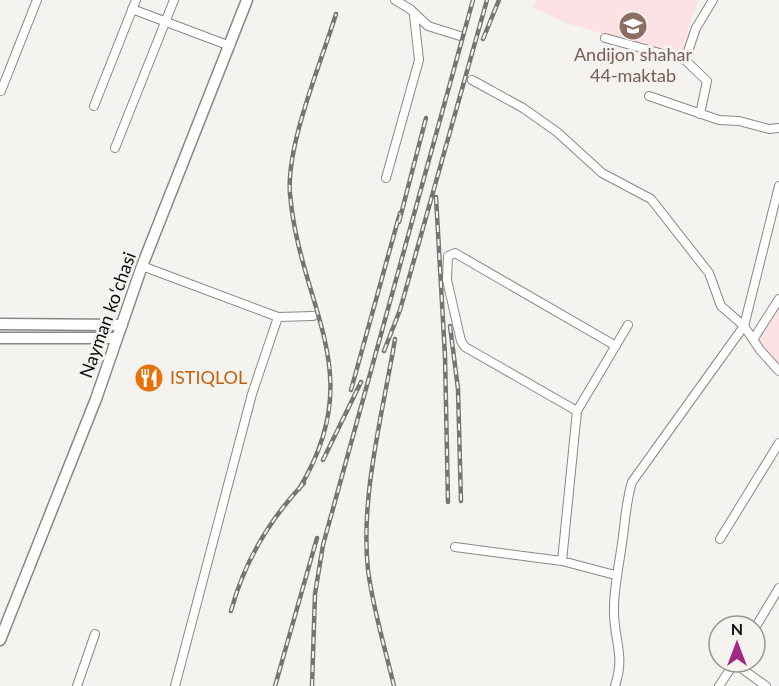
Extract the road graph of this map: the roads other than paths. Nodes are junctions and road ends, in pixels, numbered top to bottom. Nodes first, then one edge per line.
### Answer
1 (37, 0) edge
2 (136, 0) edge
3 (174, 0) edge
4 (247, 0) edge
5 (395, 0) edge
6 (713, 0) edge
7 (132, 9) junction
8 (414, 15) junction
9 (165, 21) junction
10 (460, 36) dead end
11 (605, 38) dead end
12 (230, 46) junction
13 (685, 60) junction
14 (472, 80) dead end
15 (1, 91) edge
16 (649, 96) dead end
17 (94, 106) dead end
18 (700, 114) junction
19 (779, 128) edge
20 (115, 148) dead end
21 (386, 178) dead end
22 (779, 186) edge
23 (142, 266) junction
24 (779, 299) edge
25 (313, 315) dead end
26 (278, 317) junction
27 (0, 324) edge
28 (122, 325) junction
29 (628, 325) dead end
30 (744, 326) junction
31 (0, 338) edge
32 (117, 338) junction
33 (753, 338) junction
34 (616, 346) junction
35 (779, 371) edge
36 (577, 411) junction
37 (779, 443) edge
38 (720, 539) dead end
39 (455, 547) dead end
40 (562, 561) junction
41 (615, 575) junction
42 (779, 588) edge
43 (763, 614) edge
44 (95, 634) dead end
45 (0, 640) edge
46 (750, 674) edge
47 (77, 686) edge
48 (175, 686) edge
49 (615, 686) edge
50 (766, 686) edge

1 - 15 street
2 - 7 street
3 - 9 street
4 - 12 main road, Nayman koʻchasi
5 - 8 street
6 - 13 street
7 - 9 street
7 - 17 street
8 - 10 street
8 - 21 street
9 - 12 street
9 - 20 street
11 - 13 street
12 - 23 main road, Nayman koʻchasi
13 - 18 street
14 - 30 street
16 - 18 street
18 - 19 street
22 - 30 street
23 - 26 street
23 - 28 main road, Nayman koʻchasi
24 - 33 street
25 - 26 street
26 - 48 street
27 - 28 main road
28 - 32 main road, Nayman koʻchasi
29 - 34 street
30 - 33 street
30 - 41 street
31 - 32 main road
32 - 45 main road, Nayman koʻchasi
33 - 35 street
34 - 36 street
34 - 36 street
36 - 40 street
37 - 38 street
39 - 40 street
40 - 41 street
41 - 49 street
42 - 43 street
44 - 47 street
46 - 50 street

